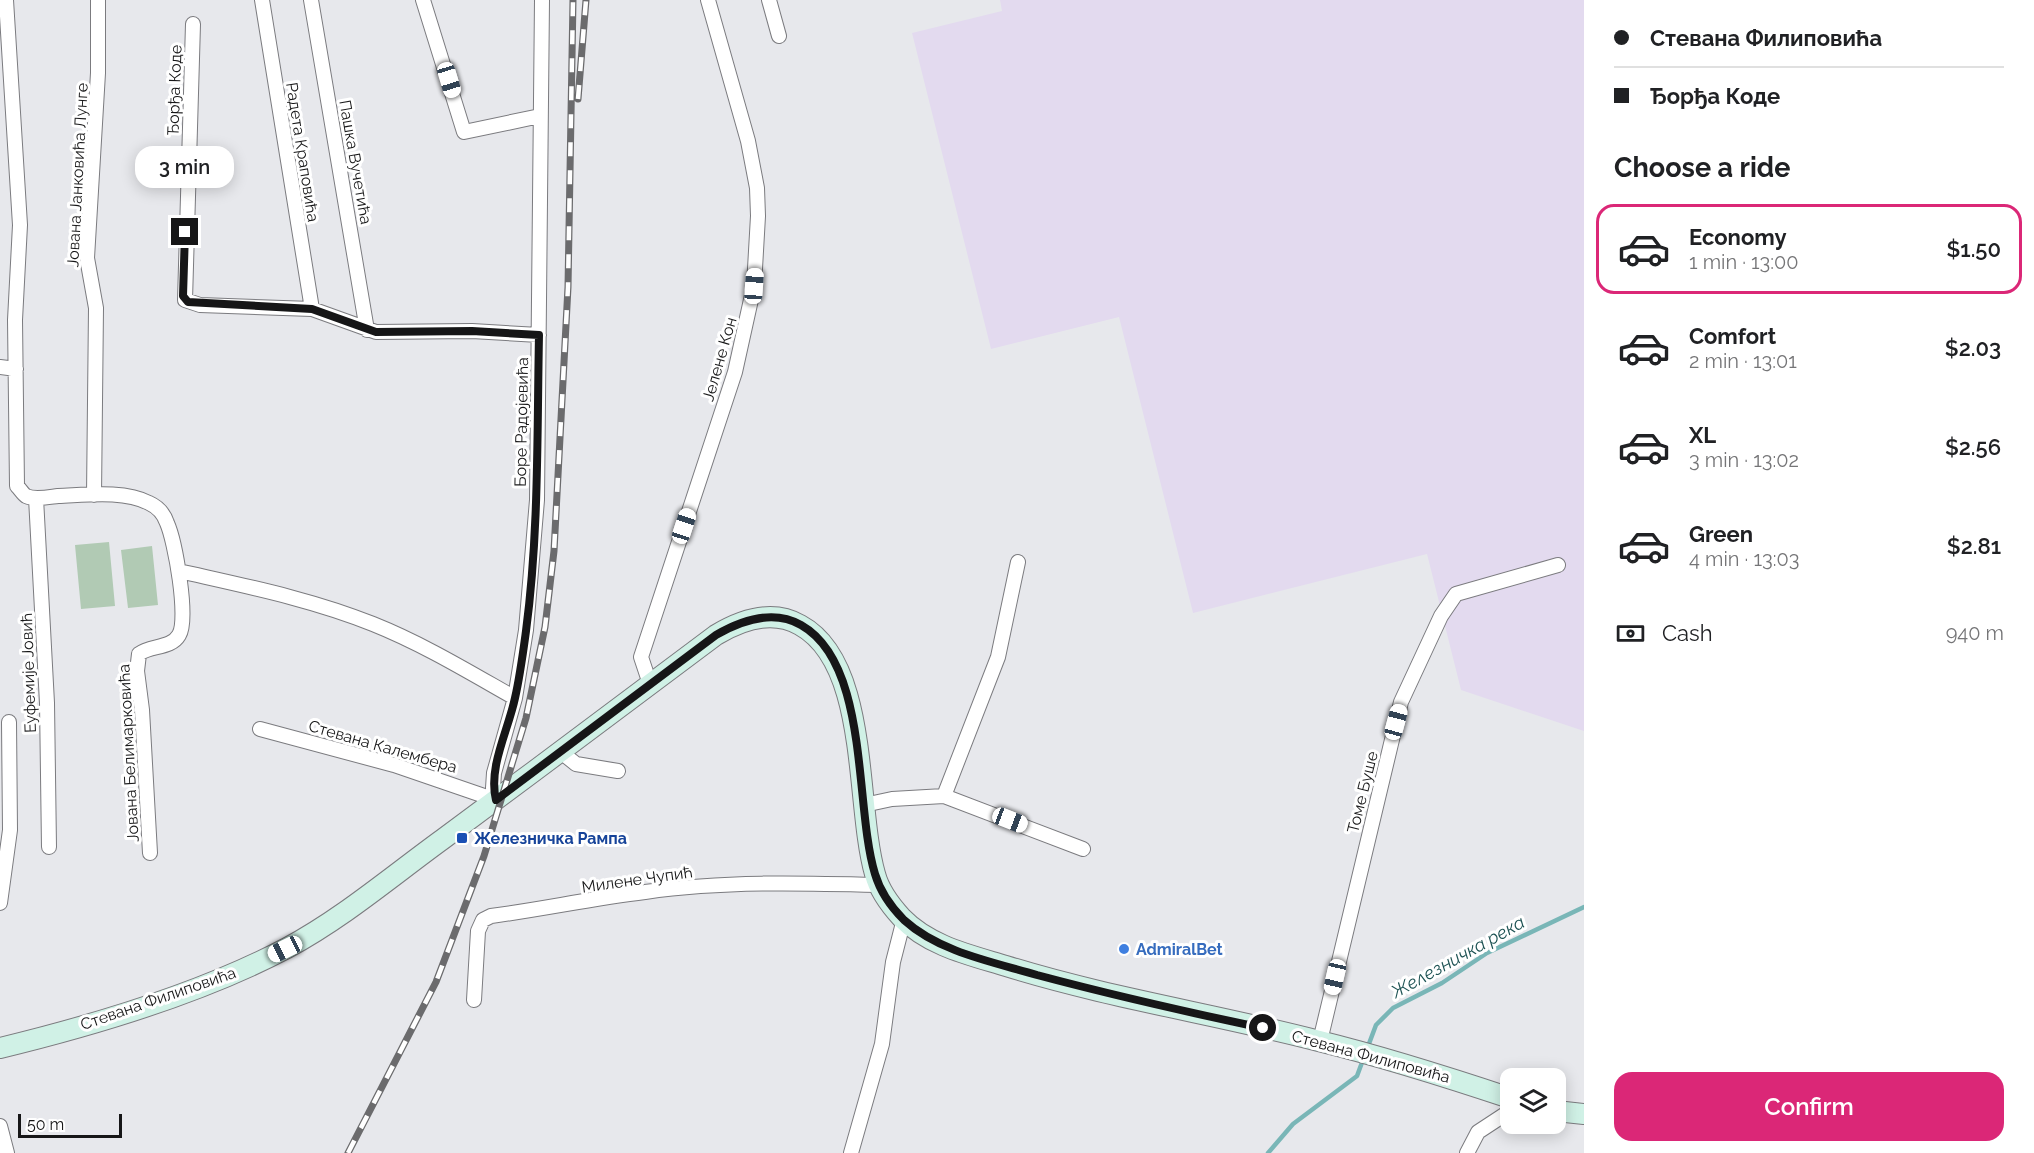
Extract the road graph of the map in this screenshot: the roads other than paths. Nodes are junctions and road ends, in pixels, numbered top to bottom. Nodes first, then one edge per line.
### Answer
1 (6, 0) edge
2 (98, 0) edge
3 (262, 0) edge
4 (311, 0) edge
5 (423, 0) edge
6 (542, 0) edge
7 (708, 0) edge
8 (769, 0) edge
9 (193, 24) dead end
10 (779, 36) dead end
11 (540, 116) junction
12 (312, 309) junction
13 (368, 330) junction
14 (539, 335) junction
15 (0, 367) edge
16 (16, 369) junction
17 (94, 495) junction
18 (31, 497) junction
19 (1018, 562) dead end
20 (1558, 565) dead end
21 (179, 571) junction
22 (650, 684) junction
23 (515, 698) junction
24 (9, 722) dead end
25 (260, 729) dead end
26 (561, 752) junction
27 (618, 771) dead end
28 (944, 796) junction
29 (496, 800) junction
30 (864, 805) junction
31 (49, 847) dead end
32 (1083, 849) dead end
33 (150, 853) dead end
34 (879, 885) junction
35 (1, 898) edge
36 (904, 919) junction
37 (474, 1000) dead end
38 (1320, 1041) junction
39 (0, 1047) edge
40 (1500, 1095) edge
41 (1566, 1112) edge
42 (1584, 1114) edge
43 (1500, 1118) edge
44 (0, 1126) edge
45 (7, 1153) edge
46 (851, 1153) edge
47 (1467, 1153) edge

1 - 16 street, Еуфемије Јовић
2 - 17 street, Јована Јанковића Лунге
3 - 12 street, Радета Краповића
4 - 13 street, Пашка Вучетића
5 - 11 street
6 - 11 street, Боре Радојевића
7 - 22 street, Јелене Кон
8 - 10 street
9 - 12 street, Ђорђа Коде
11 - 14 street, Боре Радојевића
12 - 13 street
13 - 14 street
14 - 23 street, Боре Радојевића
15 - 16 street
16 - 18 street, Еуфемије Јовић
17 - 18 street
17 - 21 street
18 - 31 street, Еуфемије Јовић
19 - 28 street
20 - 38 street, Томе Буше
21 - 23 street
21 - 33 street, Јована Белимарковића
22 - 26 main road, Стевана Филиповића
22 - 30 main road, Стевана Филиповића
23 - 29 street, Боре Радојевића
24 - 35 street
25 - 29 street, Стевана Калембера
26 - 27 street
26 - 29 main road, Стевана Филиповића
28 - 30 street
28 - 32 street
29 - 39 main road, Стевана Филиповића
30 - 34 main road, Стевана Филиповића
34 - 36 main road, Стевана Филиповића
34 - 37 street, Милене Чупић
36 - 38 main road, Стевана Филиповића
36 - 46 street
38 - 40 main road, Стевана Филиповића
41 - 42 main road
43 - 47 street
44 - 45 street

